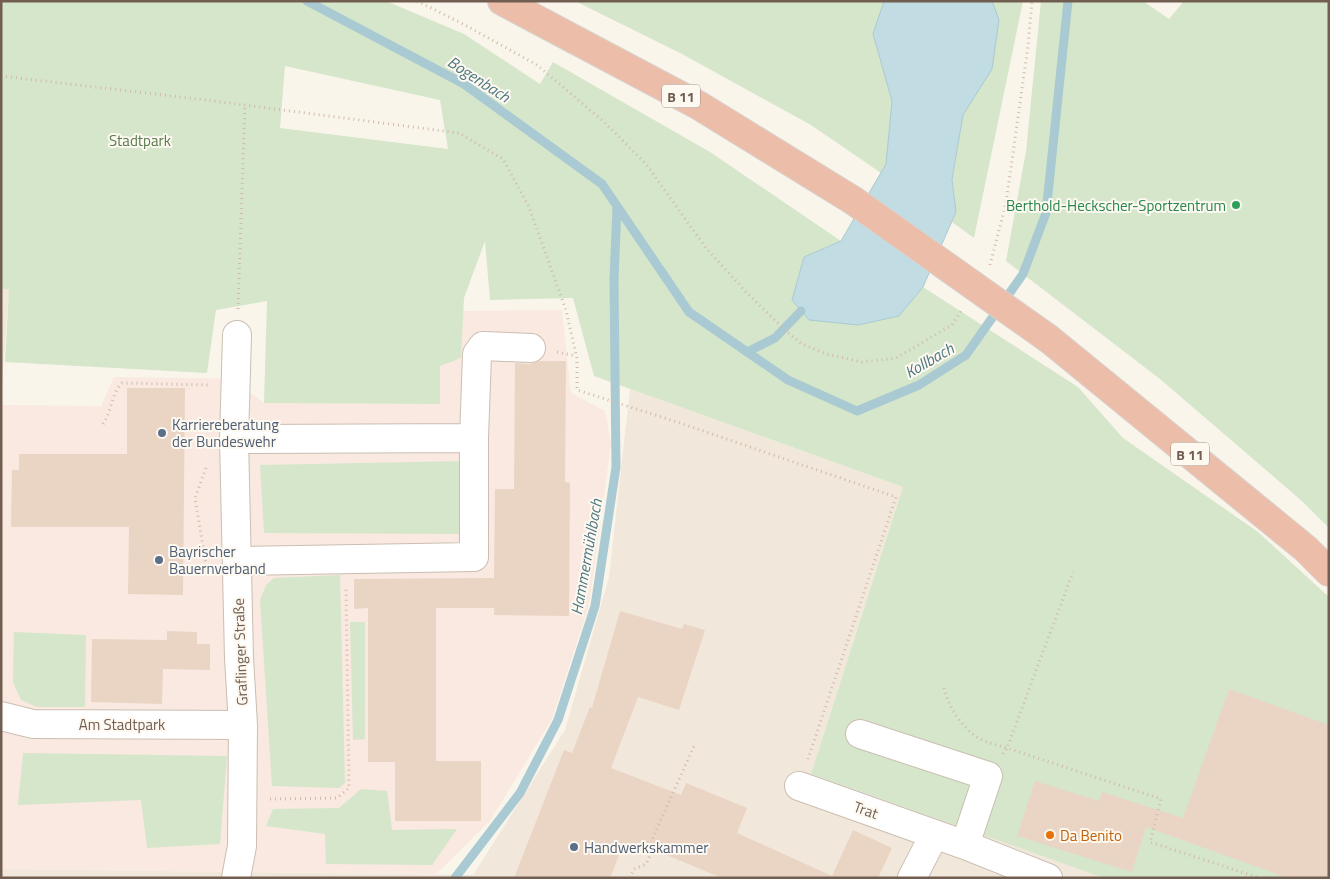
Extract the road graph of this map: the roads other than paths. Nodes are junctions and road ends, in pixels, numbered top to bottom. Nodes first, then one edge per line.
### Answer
1 (502, 1) edge
2 (237, 335) road end
3 (532, 348) dead end
4 (474, 438) junction
5 (234, 439) junction
6 (238, 561) junction
7 (1329, 572) edge
8 (1, 716) edge
9 (243, 725) junction
10 (860, 734) dead end
11 (799, 786) road end
12 (934, 835) junction
13 (965, 845) junction
14 (236, 878) edge
15 (912, 878) edge
16 (1048, 878) edge

1 - 7 highway, B 11, bridge
2 - 5 street, Graflinger Straße
3 - 4 street
4 - 5 street
4 - 6 street
5 - 6 street, Graflinger Straße
6 - 9 street, Graflinger Straße
8 - 9 street, Am Stadtpark
9 - 14 street, Graflinger Straße
10 - 13 street
11 - 12 street, Trat
12 - 13 street, Trat
12 - 15 street
13 - 16 street, Trat

